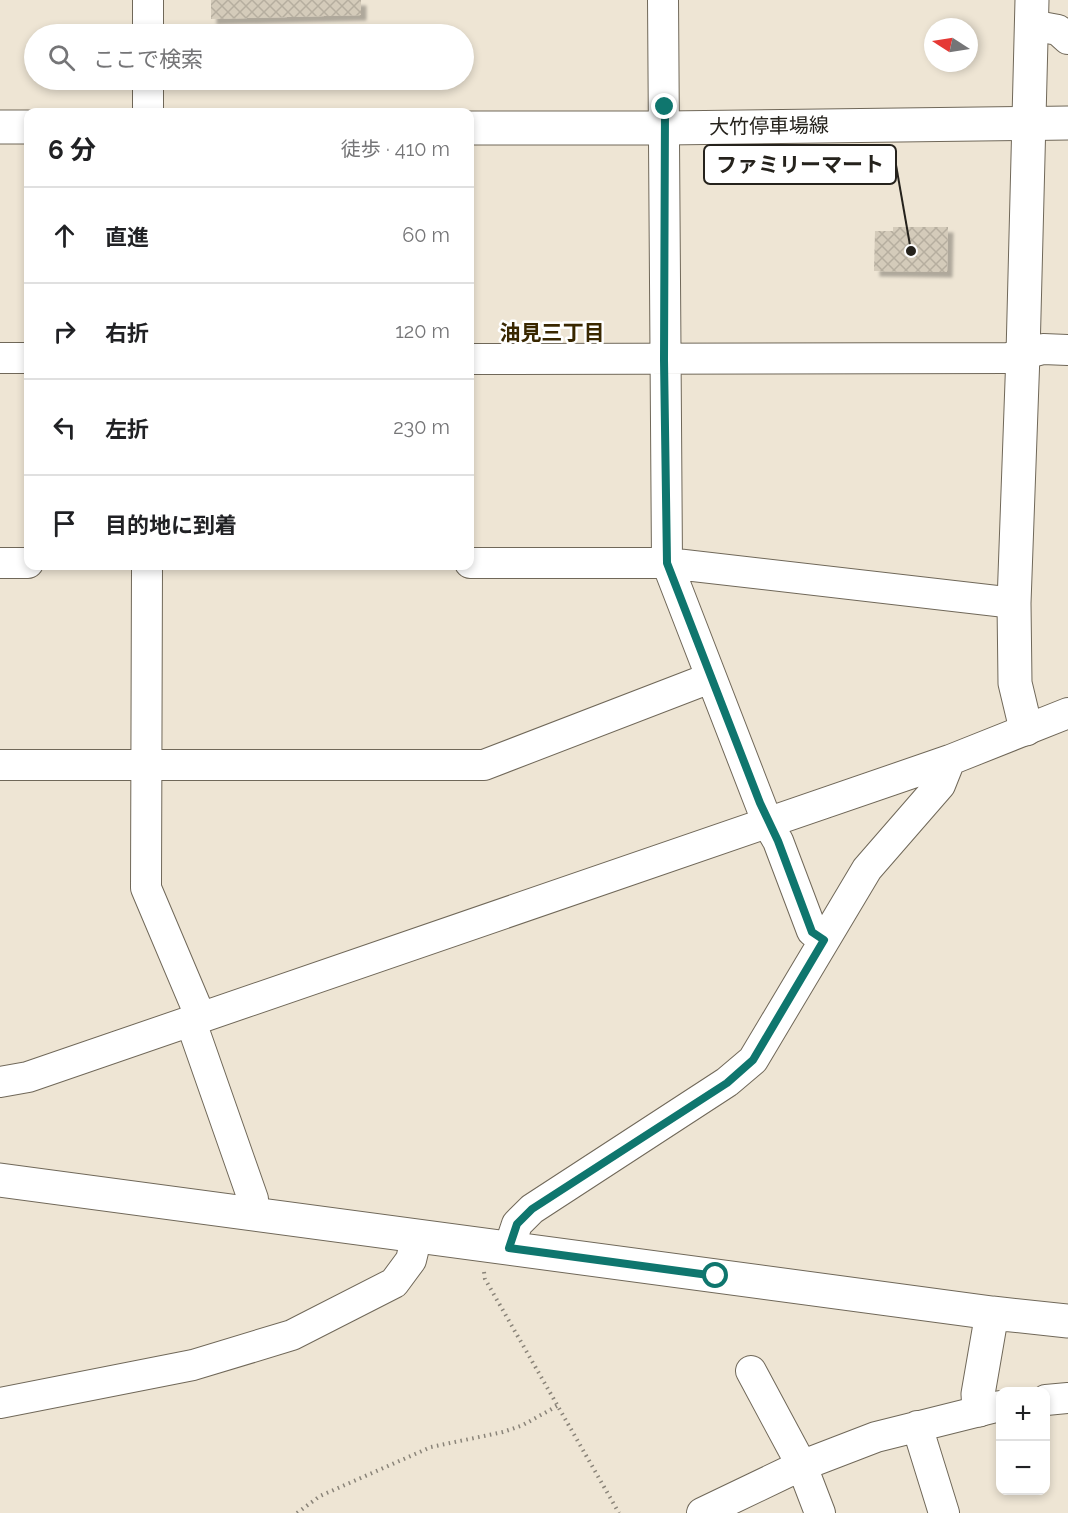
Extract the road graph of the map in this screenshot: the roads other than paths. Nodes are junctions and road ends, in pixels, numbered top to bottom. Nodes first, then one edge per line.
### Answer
1 (148, 0) edge
2 (663, 0) edge
3 (1032, 12) edge
4 (148, 24) edge
5 (1068, 39) edge
6 (148, 90) edge
7 (148, 108) edge
8 (1029, 123) junction
9 (1068, 123) edge
10 (0, 127) edge
11 (24, 128) edge
12 (474, 128) edge
13 (666, 128) junction
14 (1068, 350) edge
15 (1023, 354) junction
16 (0, 358) edge
17 (24, 358) edge
18 (474, 360) edge
19 (664, 360) junction
20 (0, 563) edge
21 (24, 563) edge
22 (474, 563) edge
23 (667, 563) junction
24 (147, 570) edge
25 (1014, 603) junction
26 (710, 678) junction
27 (1068, 713) edge
28 (1026, 729) junction
29 (950, 760) junction
30 (0, 765) edge
31 (148, 765) junction
32 (768, 824) junction
33 (824, 940) junction
34 (196, 1020) junction
35 (0, 1082) edge
36 (0, 1180) edge
37 (249, 1213) junction
38 (417, 1235) junction
39 (496, 1246) junction
40 (992, 1313) junction
41 (1068, 1321) edge
42 (751, 1371) dead end
43 (1068, 1398) edge
44 (1050, 1400) edge
45 (0, 1403) edge
46 (990, 1408) edge
47 (917, 1426) junction
48 (802, 1466) junction
49 (702, 1513) edge
50 (820, 1513) edge
51 (944, 1513) edge

1 - 4 street
2 - 13 street
3 - 5 street
3 - 8 street
6 - 7 street
8 - 9 street, 大竹停車場線
8 - 13 street, 大竹停車場線
8 - 15 street
10 - 11 street
12 - 13 street, 大竹停車場線
13 - 19 street
14 - 15 street
15 - 19 street
15 - 25 street
16 - 17 street
18 - 19 street
19 - 23 street
20 - 21 street
22 - 23 street
23 - 25 street
23 - 26 street
24 - 31 street
25 - 28 street
26 - 31 street
26 - 32 street
27 - 28 street
28 - 29 street
29 - 32 street
29 - 33 street
30 - 31 street
31 - 34 street
32 - 33 street
32 - 34 street
33 - 39 street
34 - 35 street
34 - 37 street
36 - 37 street
37 - 38 street
38 - 39 street
38 - 45 street
39 - 40 street
40 - 41 street
40 - 46 street
42 - 48 street
43 - 44 street
46 - 47 street
47 - 48 street
47 - 51 street
48 - 49 street
48 - 50 street

